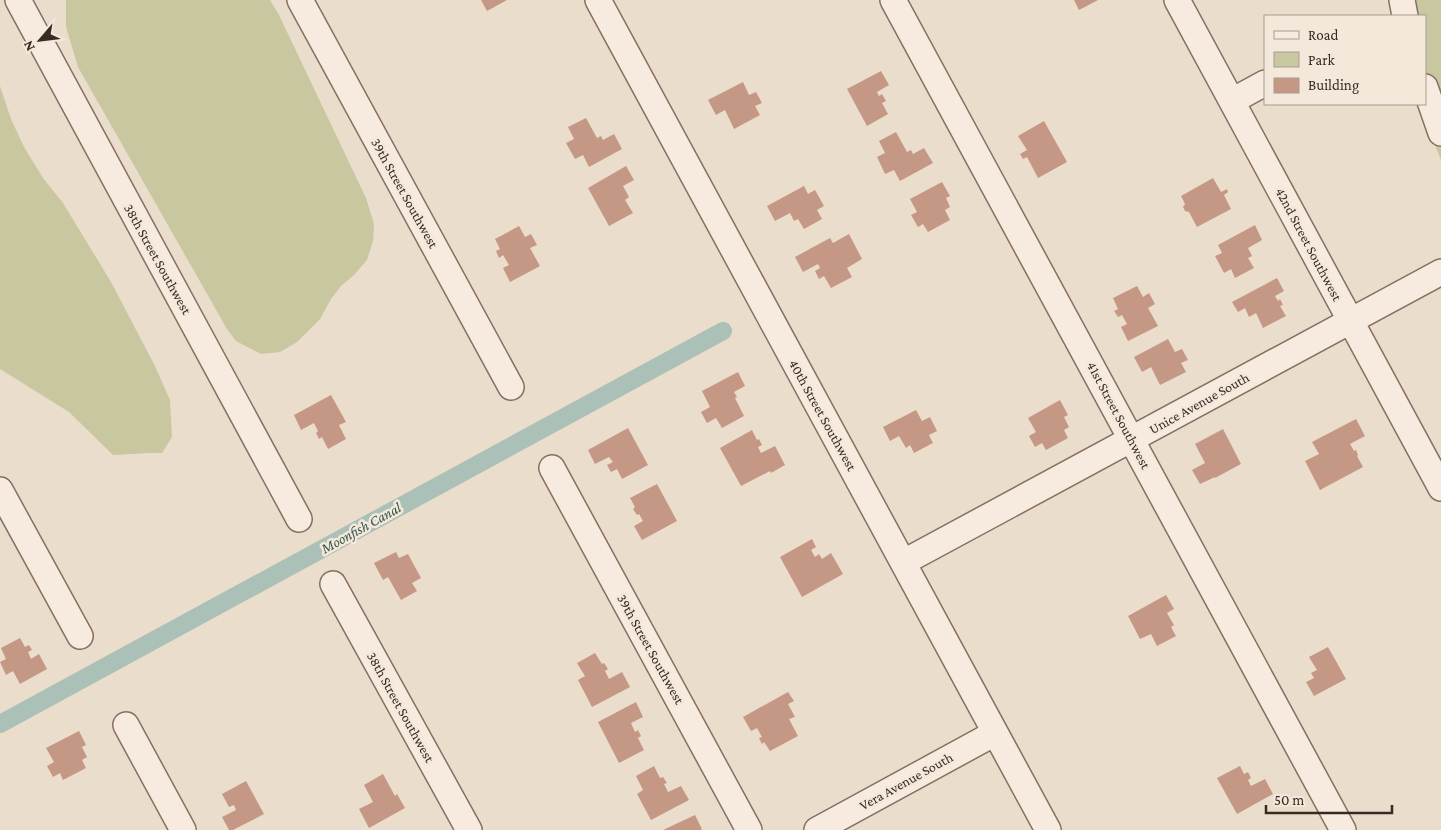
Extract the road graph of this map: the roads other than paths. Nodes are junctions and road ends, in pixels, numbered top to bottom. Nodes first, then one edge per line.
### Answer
1 (18, 0) edge
2 (300, 0) edge
3 (598, 0) edge
4 (893, 0) edge
5 (1177, 0) edge
6 (1264, 84) edge
7 (1426, 90) edge
8 (1232, 101) junction
9 (1441, 133) edge
10 (1441, 272) edge
11 (1350, 321) junction
12 (511, 387) dead end
13 (1132, 440) junction
14 (552, 468) dead end
15 (1441, 488) edge
16 (0, 490) edge
17 (299, 519) dead end
18 (904, 562) junction
19 (333, 584) dead end
20 (80, 636) dead end
21 (126, 725) dead end
22 (995, 733) junction
23 (183, 830) edge
24 (469, 830) edge
25 (749, 830) edge
26 (817, 830) edge
27 (1048, 830) edge
28 (1343, 830) edge

1 - 17 street, 38th Street Southwest
2 - 12 street, 39th Street Southwest
3 - 18 street, 40th Street Southwest
4 - 13 street, 41st Street Southwest
5 - 8 street, 42nd Street Southwest
6 - 8 street
7 - 9 street
8 - 11 street, 42nd Street Southwest
10 - 11 street, Unice Avenue South
11 - 13 street, Unice Avenue South
11 - 15 street, 42nd Street Southwest
13 - 18 street, Unice Avenue South
13 - 28 street, 41st Street Southwest
14 - 25 street, 39th Street Southwest
16 - 20 street
18 - 22 street, 40th Street Southwest
19 - 24 street, 38th Street Southwest
21 - 23 street
22 - 26 street, Vera Avenue South
22 - 27 street, 40th Street Southwest

